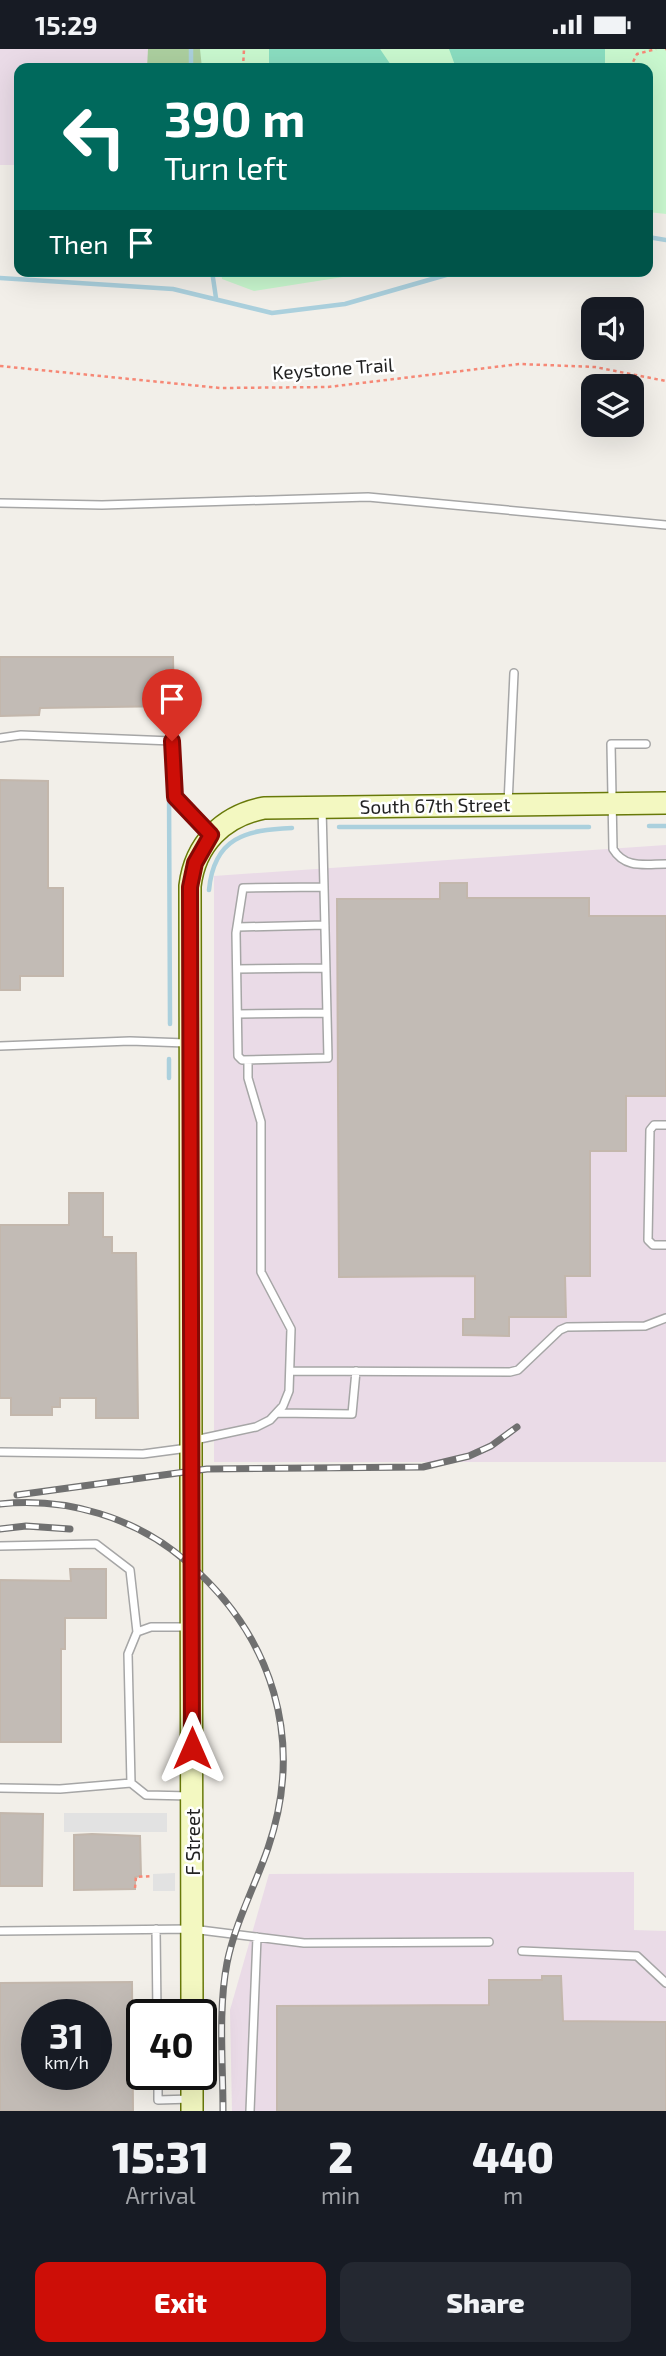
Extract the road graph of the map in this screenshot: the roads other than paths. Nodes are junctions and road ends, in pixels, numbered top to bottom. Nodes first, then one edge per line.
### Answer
1 (0, 503) edge
2 (666, 525) edge
3 (514, 673) dead end
4 (0, 738) edge
5 (646, 744) dead end
6 (612, 803) junction
7 (666, 803) edge
8 (508, 805) junction
9 (322, 807) junction
10 (211, 835) junction
11 (666, 864) edge
12 (324, 887) junction
13 (326, 925) junction
14 (238, 927) junction
15 (326, 968) junction
16 (237, 969) junction
17 (327, 1013) junction
18 (237, 1014) junction
19 (191, 1043) junction
20 (0, 1046) edge
21 (248, 1060) junction
22 (666, 1125) edge
23 (666, 1245) edge
24 (666, 1318) edge
25 (290, 1371) junction
26 (356, 1371) junction
27 (277, 1413) junction
28 (192, 1444) junction
29 (0, 1452) edge
30 (0, 1546) edge
31 (192, 1627) junction
32 (137, 1632) junction
33 (131, 1783) junction
34 (0, 1788) edge
35 (192, 1796) junction
36 (156, 1929) junction
37 (192, 1929) junction
38 (0, 1931) edge
39 (257, 1937) junction
40 (489, 1942) dead end
41 (522, 1951) dead end
42 (666, 1983) edge
43 (157, 1999) edge
44 (192, 1999) edge
45 (158, 2090) edge
46 (192, 2105) edge
47 (250, 2111) edge

1 - 2 lane
3 - 8 lane
4 - 10 lane
5 - 6 lane
6 - 7 street, South 67th Street
6 - 8 street, South 67th Street
6 - 11 lane
8 - 9 street, South 67th Street
9 - 10 street, South 67th Street
9 - 12 lane
10 - 19 street, F Street
12 - 13 lane
12 - 14 lane
13 - 14 lane
13 - 15 lane
14 - 16 lane
15 - 16 lane
15 - 17 lane
16 - 18 lane
17 - 18 lane
17 - 21 lane
18 - 21 lane
19 - 20 lane
19 - 28 street, F Street
21 - 25 lane
22 - 23 lane
24 - 26 lane
25 - 26 lane
25 - 27 lane
26 - 27 lane
27 - 28 lane
28 - 29 lane
28 - 31 street, F Street
30 - 32 lane
31 - 32 lane
31 - 35 street, F Street
32 - 33 lane
33 - 34 lane
33 - 35 lane
35 - 37 street, F Street
36 - 37 lane
36 - 38 lane
36 - 43 lane
37 - 39 lane
37 - 44 street, F Street
39 - 40 lane
39 - 47 lane
41 - 42 lane
45 - 46 lane

